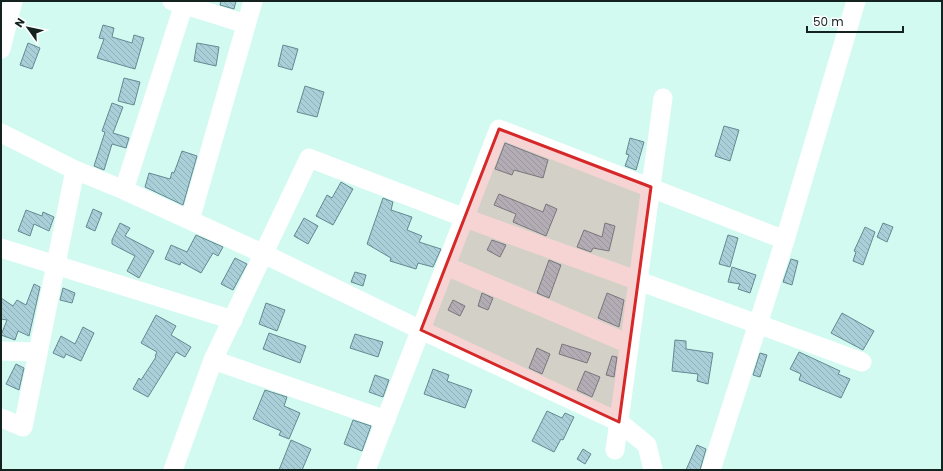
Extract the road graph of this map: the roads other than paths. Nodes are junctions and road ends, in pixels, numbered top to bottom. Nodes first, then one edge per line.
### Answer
1 (13, 1) edge
2 (254, 1) edge
3 (856, 1) edge
4 (180, 2) edge
5 (246, 24) junction
6 (1, 49) edge
7 (663, 98) dead end
8 (1, 133) edge
9 (75, 170) junction
10 (650, 187) junction
11 (124, 190) junction
12 (464, 218) junction
13 (190, 220) junction
14 (785, 240) junction
15 (1, 248) edge
16 (264, 254) junction
17 (56, 265) junction
18 (446, 266) junction
19 (638, 279) junction
20 (232, 320) junction
21 (758, 323) junction
22 (421, 330) junction
23 (629, 344) junction
24 (1, 351) edge
25 (38, 352) junction
26 (213, 360) junction
27 (862, 362) dead end
28 (1, 418) edge
29 (386, 420) junction
30 (619, 422) junction
31 (615, 450) dead end
32 (173, 470) edge
33 (366, 470) edge
34 (654, 470) edge
35 (711, 470) edge

1 - 6 street
2 - 5 street
3 - 14 street
4 - 5 street
4 - 11 street
5 - 13 street
7 - 10 street
8 - 9 street
9 - 11 street
9 - 17 street
10 - 12 street
10 - 14 street
10 - 19 street
11 - 13 street
12 - 16 street
12 - 18 street
12 - 19 street
13 - 16 street
14 - 21 street
15 - 17 street
16 - 20 street
16 - 22 street
17 - 20 street
17 - 25 street
18 - 22 street
18 - 23 street
19 - 21 street
19 - 23 street
20 - 26 street
21 - 27 street
21 - 35 street
22 - 29 street
22 - 30 street
23 - 30 street
24 - 25 street
25 - 28 street
26 - 29 street
26 - 32 street
29 - 33 street
30 - 31 street
30 - 34 street

